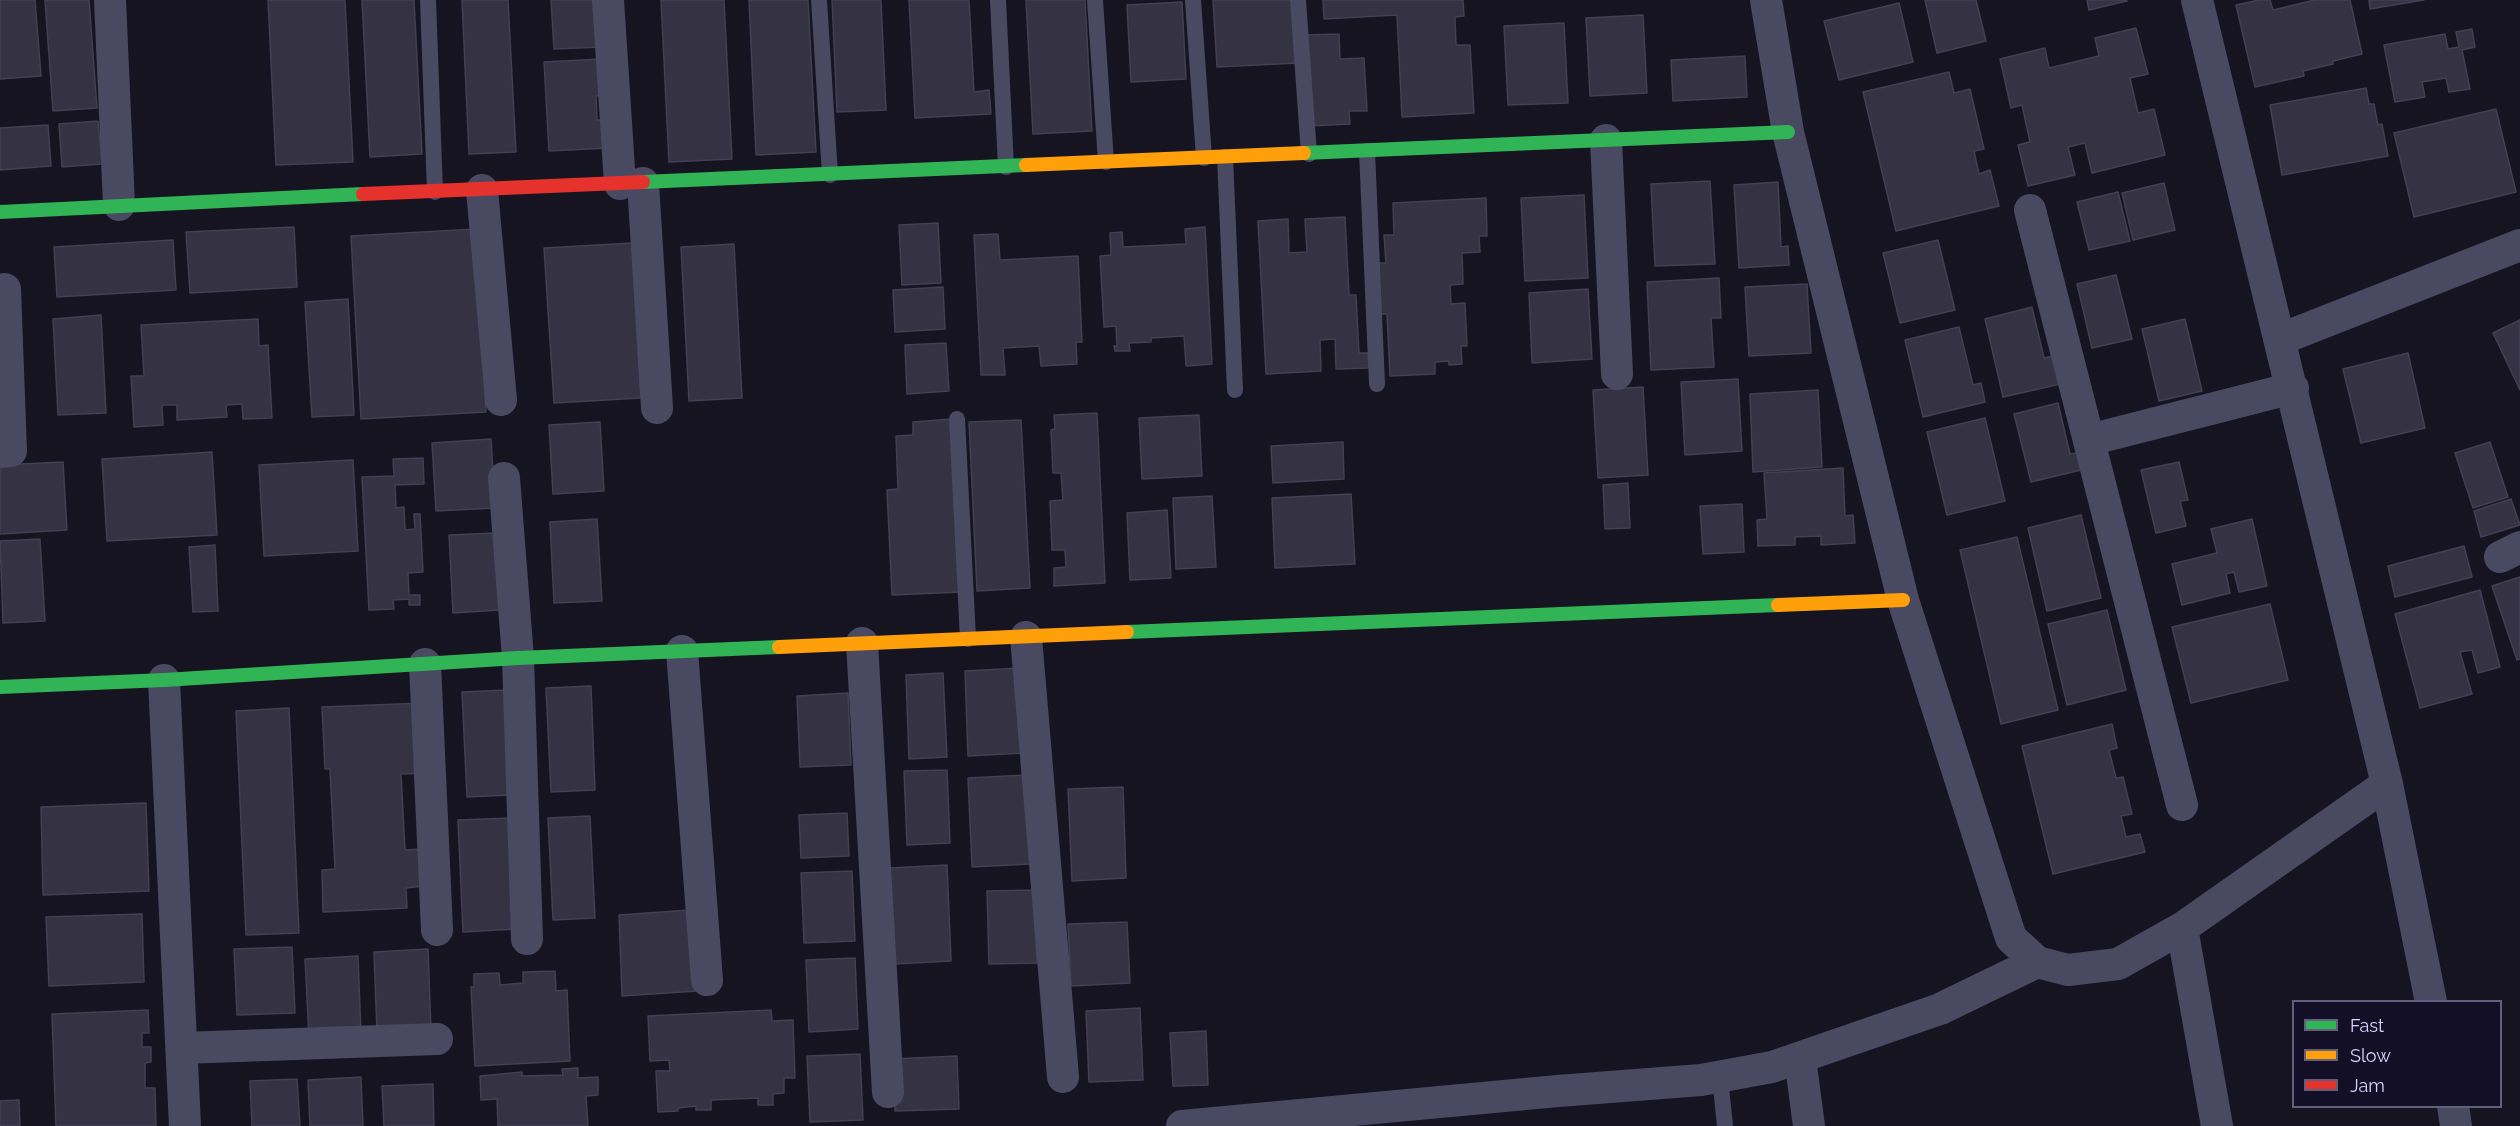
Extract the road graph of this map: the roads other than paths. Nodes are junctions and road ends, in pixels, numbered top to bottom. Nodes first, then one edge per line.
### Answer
1 (110, 0) edge
2 (428, 0) edge
3 (608, 0) edge
4 (819, 0) edge
5 (998, 0) edge
6 (1095, 0) edge
7 (1193, 0) edge
8 (1299, 0) edge
9 (1766, 0) edge
10 (2197, 0) edge
11 (1788, 132) junction
12 (1606, 140) junction
13 (1367, 151) junction
14 (1309, 154) junction
15 (1226, 157) junction
16 (1204, 158) junction
17 (1106, 162) junction
18 (1006, 167) junction
19 (830, 175) junction
20 (632, 184) junction
21 (482, 190) junction
22 (435, 192) junction
23 (119, 205) junction
24 (2030, 210) dead end
25 (0, 212) edge
26 (2520, 245) edge
27 (0, 290) edge
28 (2281, 339) junction
29 (1617, 374) dead end
30 (1377, 384) dead end
31 (2293, 388) junction
32 (1234, 390) dead end
33 (501, 399) dead end
34 (657, 408) dead end
35 (957, 419) dead end
36 (2089, 440) junction
37 (0, 452) edge
38 (504, 478) dead end
39 (1903, 600) junction
40 (1026, 637) junction
41 (968, 639) junction
42 (862, 643) junction
43 (682, 651) junction
44 (518, 658) junction
45 (425, 664) junction
46 (164, 680) junction
47 (0, 687) edge
48 (2387, 784) junction
49 (2182, 805) dead end
50 (2181, 928) junction
51 (438, 930) dead end
52 (527, 939) dead end
53 (2037, 962) junction
54 (707, 980) dead end
55 (2431, 1000) edge
56 (437, 1039) dead end
57 (182, 1048) junction
58 (1800, 1058) junction
59 (1063, 1077) dead end
60 (1720, 1077) junction
61 (888, 1092) dead end
62 (2452, 1108) edge
63 (185, 1126) edge
64 (1182, 1126) edge
65 (1725, 1126) edge
66 (1809, 1126) edge
67 (2217, 1126) edge
68 (2456, 1126) edge

1 - 23 street
2 - 22 lane
3 - 20 street
4 - 19 lane
5 - 18 lane
6 - 17 lane
7 - 16 lane
8 - 14 lane
9 - 11 street
10 - 28 street
11 - 12 street
11 - 39 street
12 - 13 street
12 - 29 street
13 - 14 street
13 - 30 lane
14 - 15 street
15 - 16 street
15 - 32 lane
16 - 17 street
17 - 18 street
18 - 19 street
19 - 20 street
20 - 21 street
20 - 34 street
21 - 22 street
21 - 33 street
22 - 23 street
23 - 25 street
24 - 36 street
26 - 28 street
27 - 37 street
28 - 31 street
31 - 36 street
31 - 48 street
35 - 41 lane
36 - 49 street
38 - 44 street
39 - 40 street
39 - 53 street
40 - 41 street
40 - 59 street
41 - 42 street
42 - 43 street
42 - 61 street
43 - 44 street
43 - 54 street
44 - 45 street
44 - 52 street
45 - 46 street
45 - 51 street
46 - 47 street
46 - 57 street
48 - 50 street
48 - 55 street
50 - 53 street
50 - 67 street
53 - 58 street
56 - 57 street
57 - 63 street
58 - 60 street
58 - 66 street
60 - 64 street
60 - 65 lane
62 - 68 street

